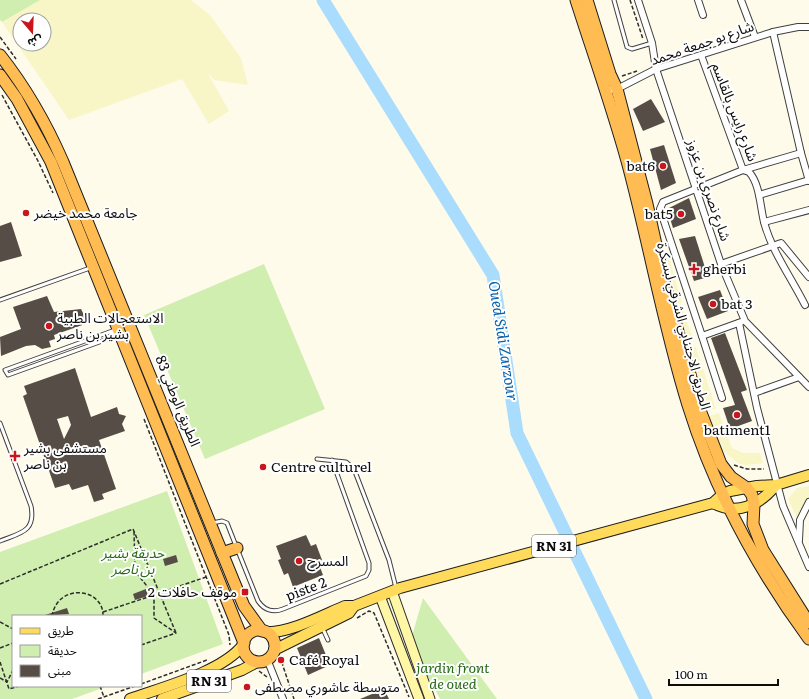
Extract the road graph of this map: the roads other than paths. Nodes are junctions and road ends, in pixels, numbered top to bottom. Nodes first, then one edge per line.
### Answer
1 (576, 0) edge
2 (587, 0) edge
3 (614, 0) edge
4 (638, 0) edge
5 (698, 0) edge
6 (741, 0) edge
7 (703, 15) dead end
8 (809, 27) edge
9 (773, 32) junction
10 (755, 37) junction
11 (652, 43) junction
12 (0, 55) edge
13 (701, 55) junction
14 (656, 69) junction
15 (0, 75) edge
16 (617, 89) junction
17 (606, 92) junction
18 (801, 153) junction
19 (743, 170) junction
20 (809, 181) edge
21 (696, 189) junction
22 (759, 195) junction
23 (809, 210) edge
24 (764, 222) junction
25 (772, 246) junction
26 (721, 264) junction
27 (94, 267) junction
28 (809, 277) edge
29 (0, 300) edge
30 (805, 305) dead end
31 (742, 322) junction
32 (131, 324) junction
33 (119, 329) junction
34 (702, 336) junction
35 (799, 377) junction
36 (809, 387) edge
37 (754, 393) junction
38 (722, 398) dead end
39 (0, 423) edge
40 (317, 459) dead end
41 (332, 460) junction
42 (809, 475) edge
43 (777, 485) junction
44 (747, 488) junction
45 (723, 494) junction
46 (809, 502) edge
47 (711, 503) junction
48 (754, 504) junction
49 (730, 510) junction
50 (210, 524) junction
51 (0, 541) edge
52 (799, 541) junction
53 (237, 548) junction
54 (222, 553) junction
55 (809, 567) edge
56 (396, 590) junction
57 (380, 596) junction
58 (354, 606) junction
59 (809, 623) edge
60 (322, 626) junction
61 (264, 631) junction
62 (809, 639) edge
63 (328, 640) dead end
64 (243, 644) junction
65 (274, 650) junction
66 (262, 660) junction
67 (130, 699) edge
68 (162, 699) edge
69 (283, 699) edge
70 (418, 699) edge
71 (430, 699) edge

1 - 17 highway, الطريق الاجتنابي الشرقي لبسكرة
2 - 16 highway, الطريق الاجتنابي الشرقي لبسكرة
3 - 11 lane
4 - 11 street, شارع نصري بن عزوز
5 - 7 street
6 - 10 street
8 - 9 street, شارع بو جمعة محمد
9 - 10 street, شارع بو جمعة محمد
9 - 18 street
10 - 13 street, شارع بو جمعة محمد
11 - 14 street, شارع نصري بن عزوز
12 - 32 highway, الطريق الوطني 83
13 - 14 street, شارع بو جمعة محمد
13 - 19 street, شارع رايس بالقاسم
14 - 16 street, شارع بو جمعة محمد
14 - 21 street, شارع نصري بن عزوز
15 - 27 highway, الطريق الوطني 83
16 - 17 street, شارع بو جمعة محمد
16 - 44 highway, الطريق الاجتنابي الشرقي لبسكرة
17 - 45 highway, الطريق الاجتنابي الشرقي لبسكرة
18 - 19 street
18 - 20 street
19 - 21 street
19 - 22 street, شارع رايس بالقاسم
20 - 22 street
21 - 26 street, شارع نصري بن عزوز
21 - 34 street
22 - 24 street, شارع رايس بالقاسم
23 - 24 street
24 - 25 street, شارع رايس بالقاسم
25 - 26 street
25 - 28 street
25 - 30 street, شارع رايس بالقاسم
26 - 31 street, شارع نصري بن عزوز
27 - 29 lane
27 - 33 highway, الطريق الوطني 83
31 - 34 street
31 - 35 street, شارع نصري بن عزوز
31 - 37 street
32 - 33 lane
32 - 50 highway, الطريق الوطني 83
33 - 33 lane
33 - 64 highway, الطريق الوطني 83
34 - 38 street
35 - 36 street, شارع نصري بن عزوز
35 - 37 street
37 - 43 street
39 - 51 lane
40 - 41 lane
41 - 53 lane, piste 2
41 - 56 lane
42 - 43 main road, RN 31
43 - 44 main road, RN 31
43 - 48 main road, RN 31
43 - 52 street
44 - 45 main road, RN 31
44 - 48 highway, الطريق الاجتنابي الشرقي لبسكرة
45 - 47 main road, RN 31
45 - 49 highway, الطريق الاجتنابي الشرقي لبسكرة
46 - 52 street
47 - 49 main road
47 - 56 main road, RN 31
48 - 49 main road, RN 31
48 - 59 highway, الطريق الاجتنابي الشرقي لبسكرة
49 - 62 highway, الطريق الاجتنابي الشرقي لبسكرة
50 - 53 lane, piste 2
50 - 54 highway, الطريق الوطني 83
52 - 55 street
53 - 54 highway
54 - 61 highway, الطريق الوطني 83
56 - 57 main road, RN 31
56 - 71 main road
57 - 58 main road, RN 31
57 - 70 main road
58 - 60 main road, RN 31
58 - 61 main road, RN 31
60 - 63 lane
60 - 65 main road, RN 31
61 - 64 highway
61 - 65 highway
64 - 66 highway
64 - 67 main road
65 - 66 highway
66 - 68 main road, RN 31
66 - 69 street

